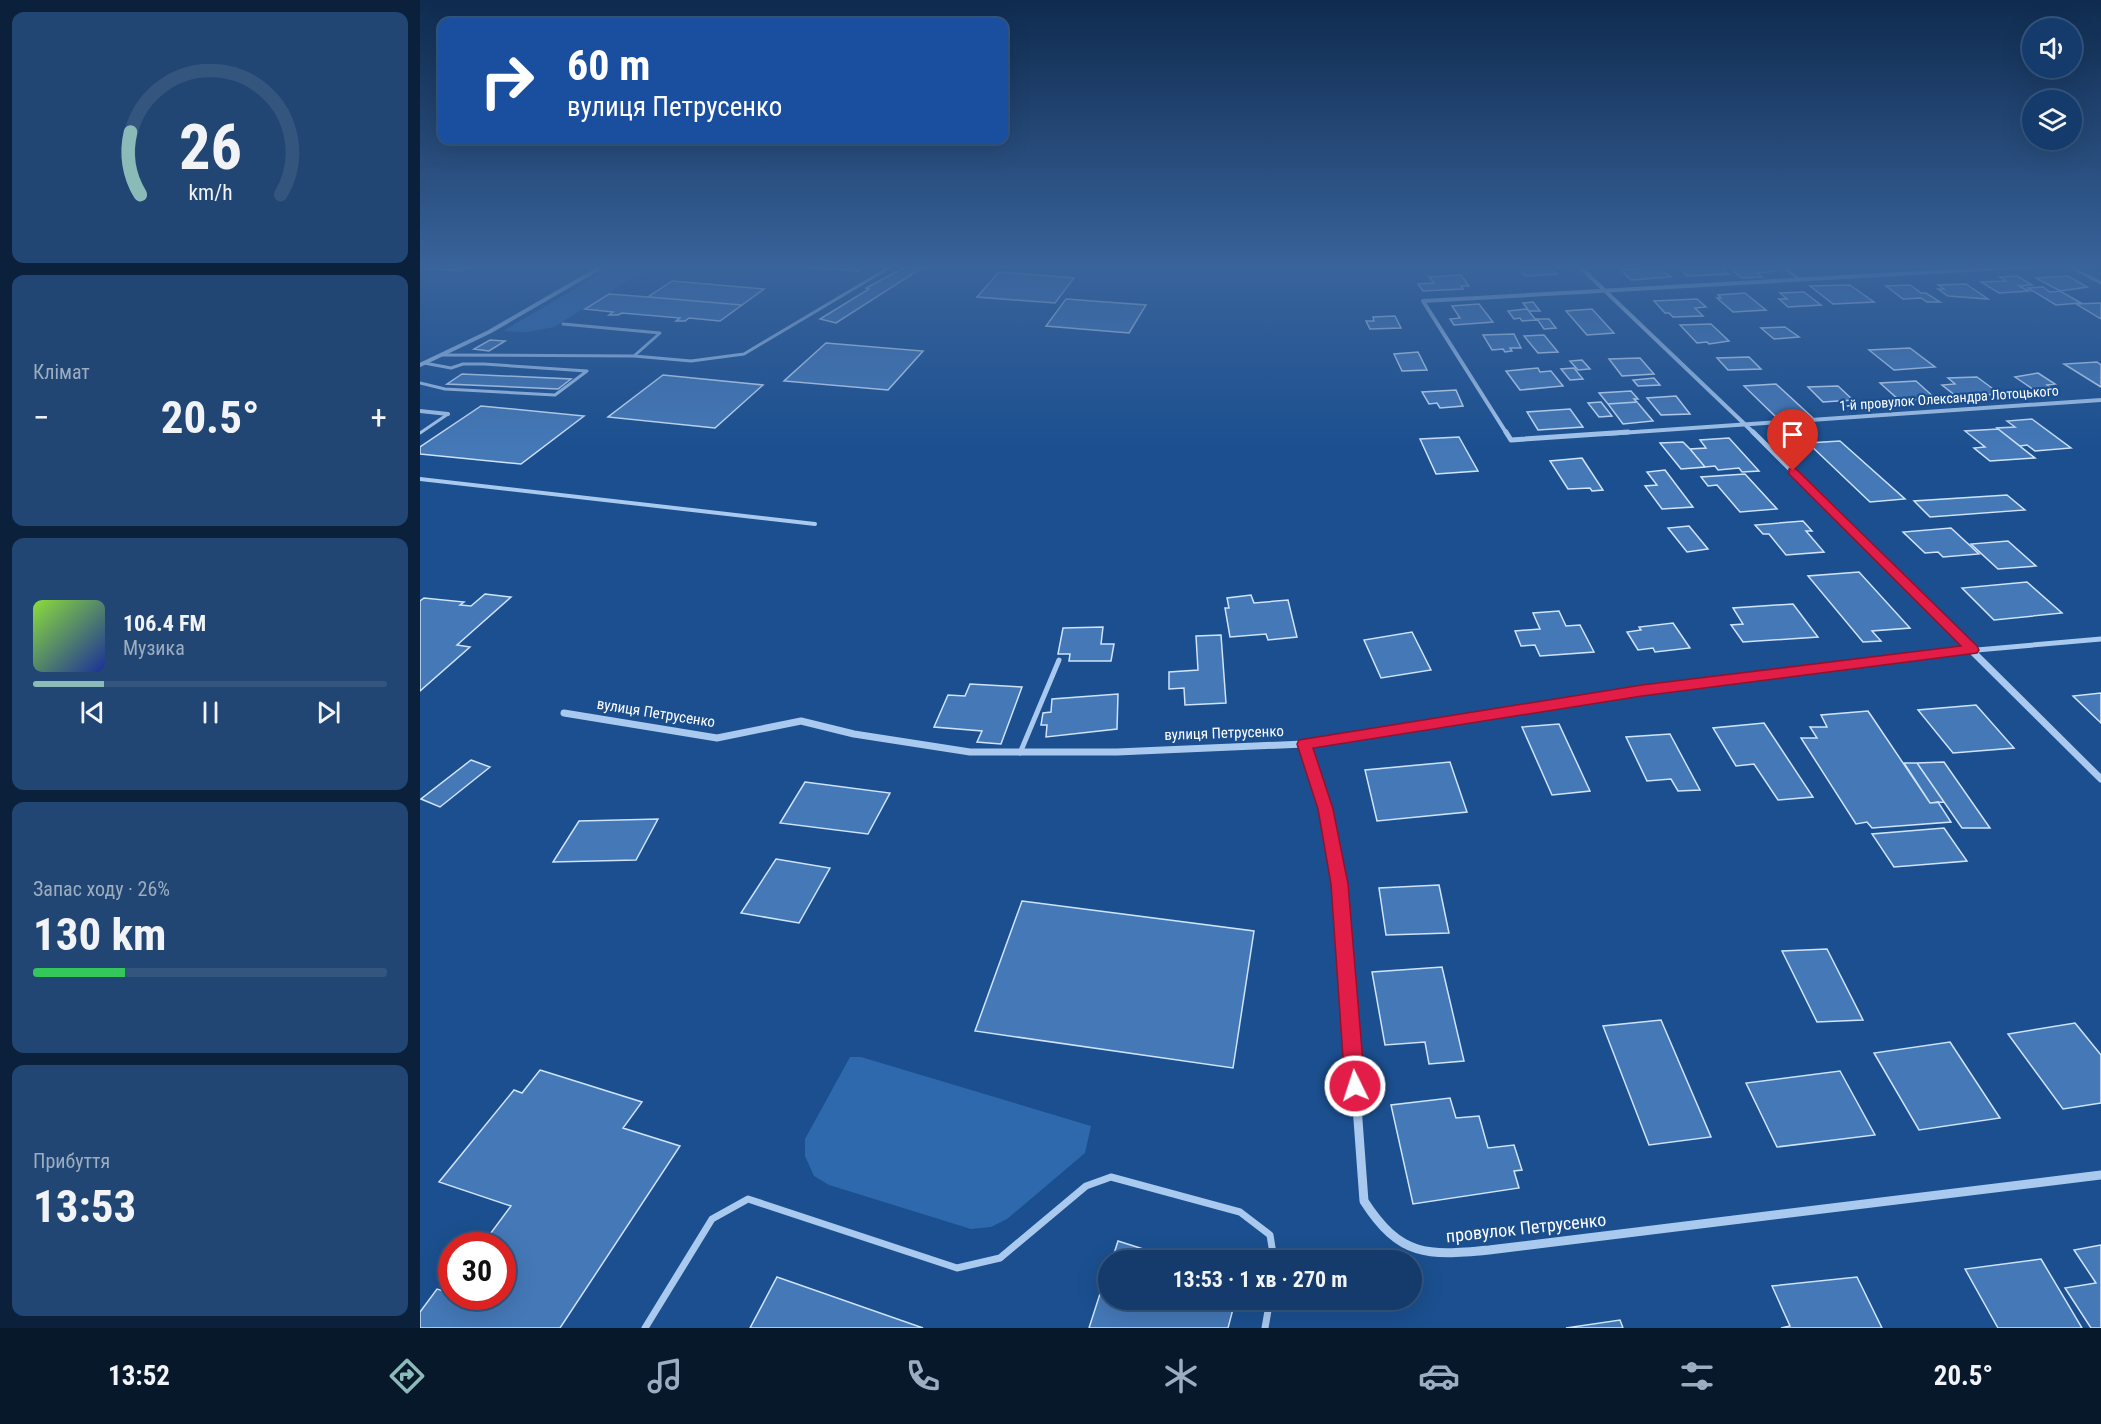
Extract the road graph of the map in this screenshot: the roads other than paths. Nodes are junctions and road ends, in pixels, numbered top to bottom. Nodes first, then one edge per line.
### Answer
1 (496, 328) edge
2 (606, 328) edge
3 (788, 328) edge
4 (1440, 328) edge
5 (1643, 328) edge
6 (442, 355) junction
7 (634, 356) junction
8 (422, 364) edge
9 (420, 383) edge
10 (2101, 400) edge
11 (420, 411) edge
12 (448, 414) joint
13 (1744, 423) junction
14 (420, 433) edge
15 (420, 479) edge
16 (815, 524) dead end
17 (2101, 639) edge
18 (1972, 650) junction
19 (1059, 660) dead end
20 (564, 713) dead end
21 (1304, 744) junction
22 (1020, 753) junction
23 (2101, 779) edge
24 (2101, 1175) edge
25 (1272, 1250) edge
26 (1268, 1310) edge
27 (645, 1328) edge
28 (1265, 1328) edge

1 - 6 street
2 - 7 lane
3 - 7 lane
4 - 13 street, 1-й провулок Олександра Лотоцького
5 - 13 street
6 - 7 lane
6 - 8 street
8 - 9 lane
10 - 13 street, 1-й провулок Олександра Лотоцького
11 - 12 street
12 - 14 lane
13 - 18 street
15 - 16 lane
17 - 18 street, вулиця Петрусенко
18 - 21 street, вулиця Петрусенко
18 - 23 street
19 - 22 lane
20 - 22 street, вулиця Петрусенко
21 - 22 street, вулиця Петрусенко
21 - 24 street, провулок Петрусенко
25 - 27 lane
26 - 28 lane

